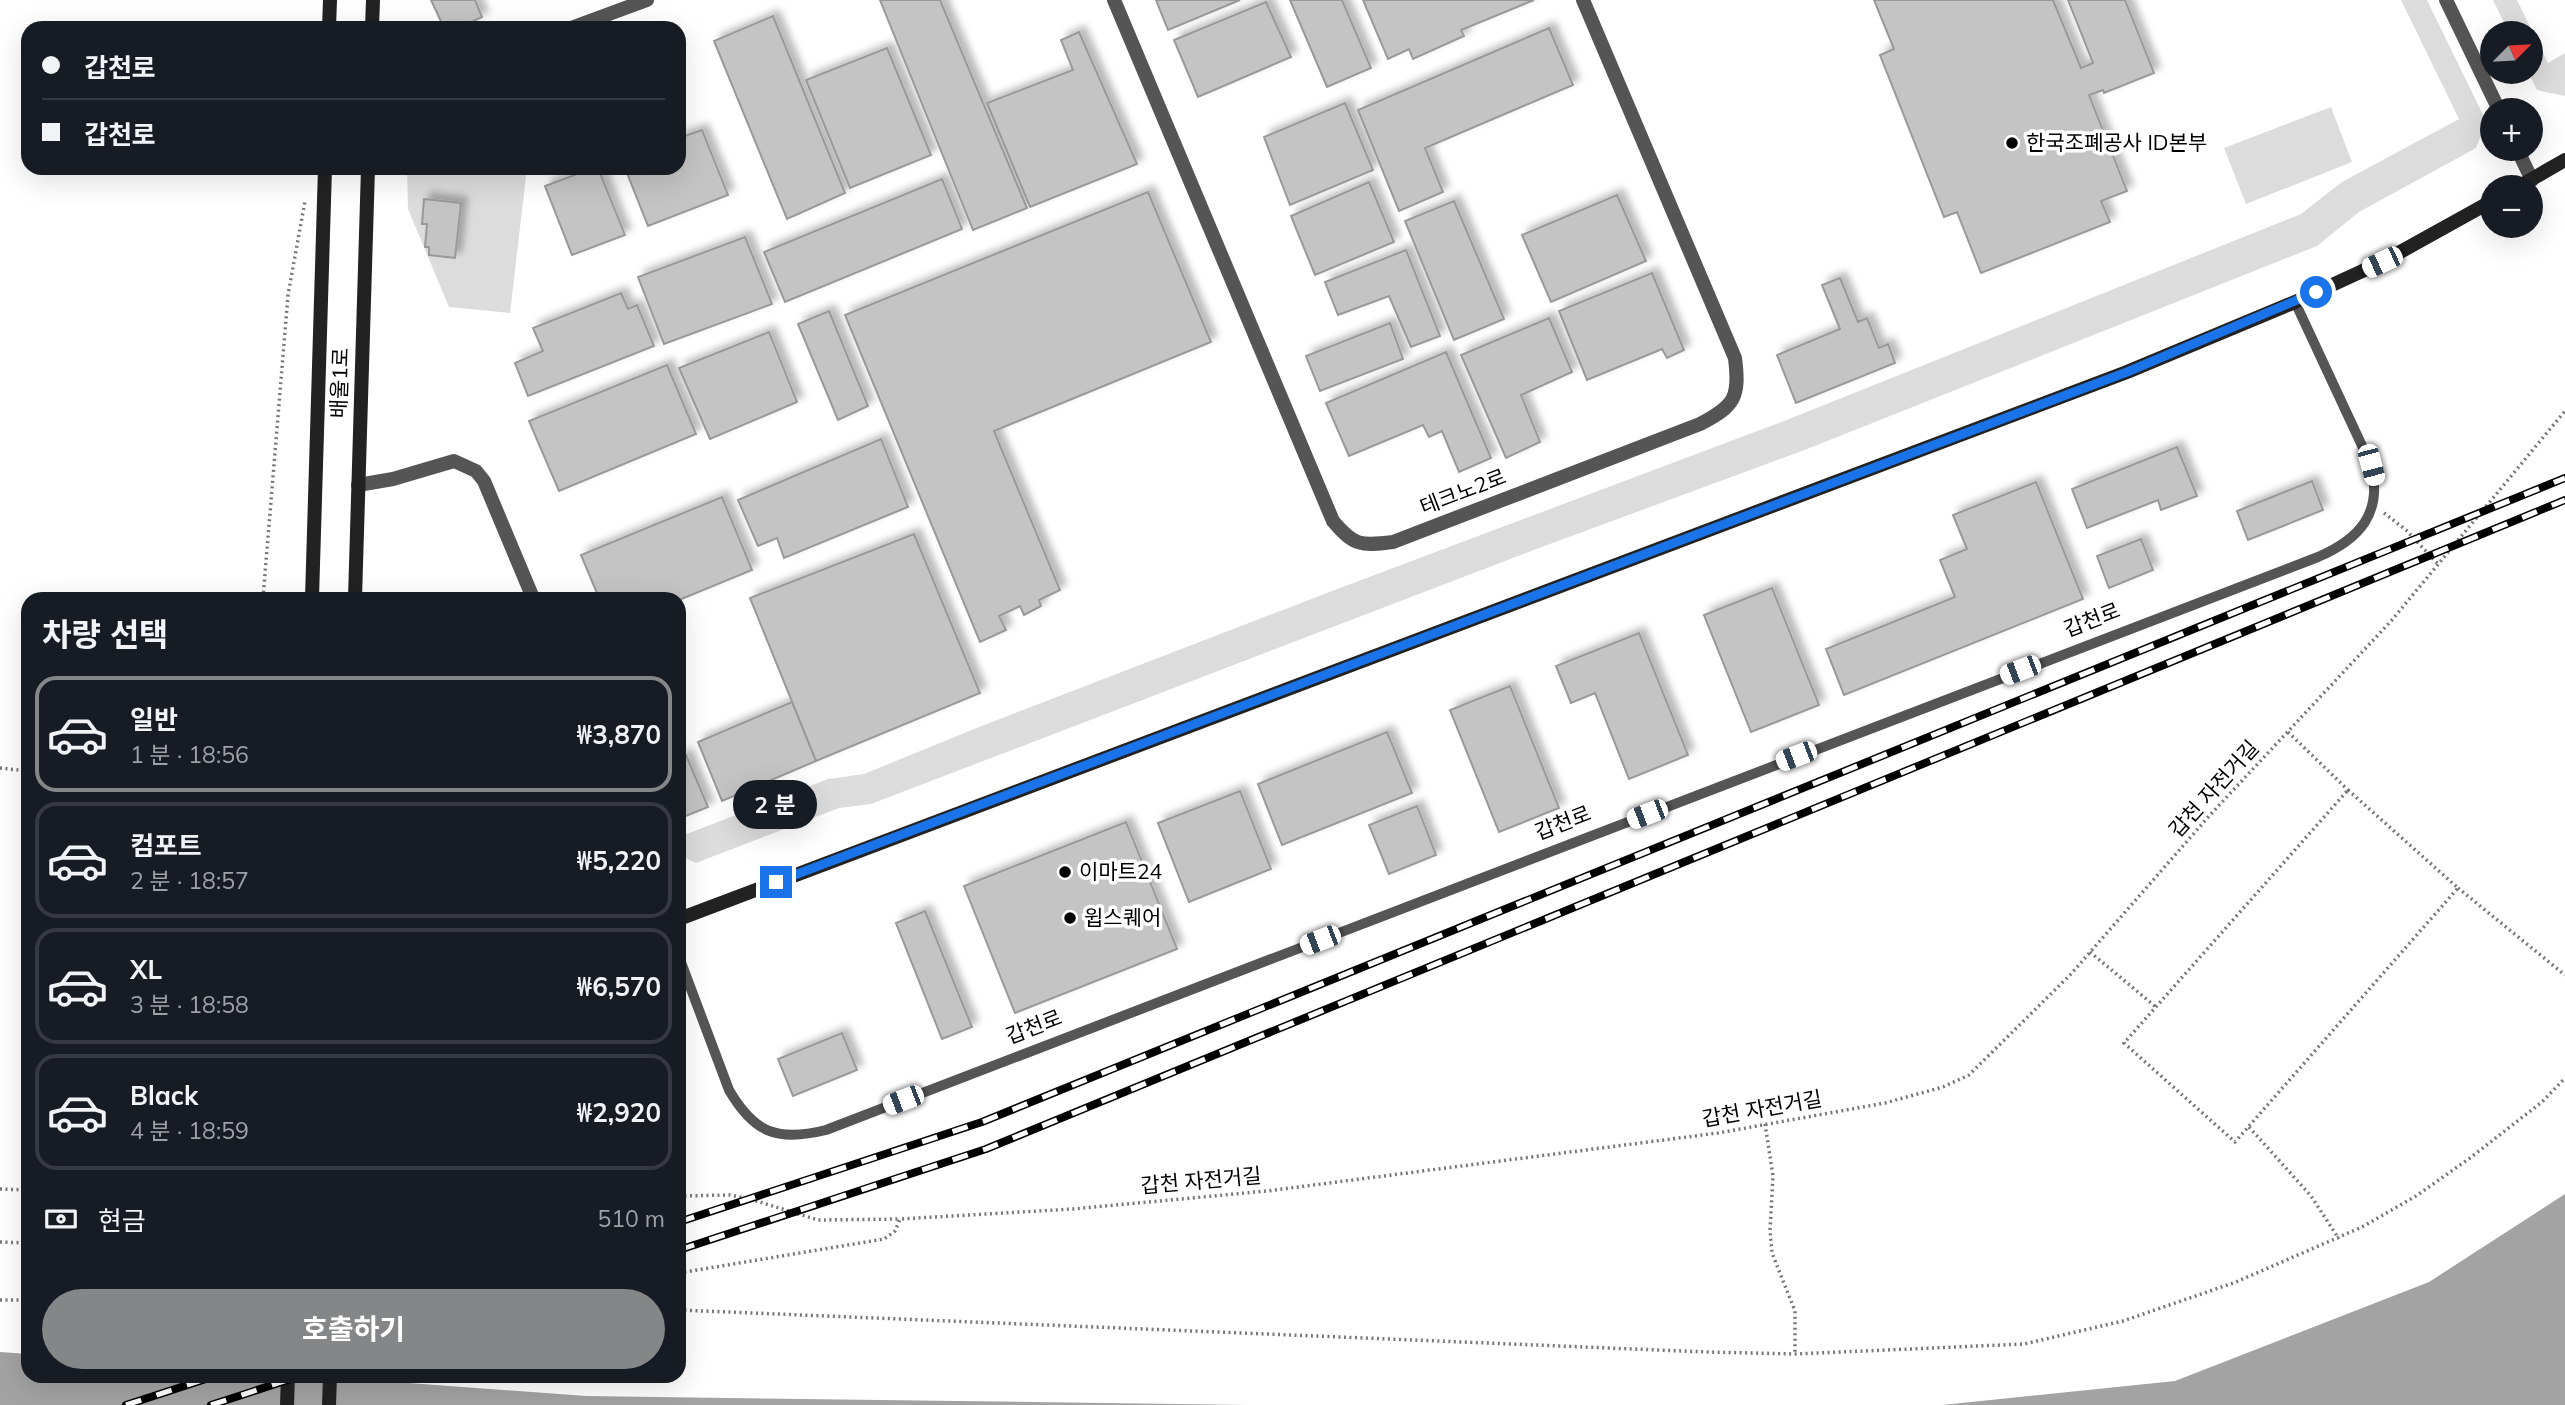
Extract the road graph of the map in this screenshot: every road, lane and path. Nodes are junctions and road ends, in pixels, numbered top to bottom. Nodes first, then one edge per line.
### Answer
1 (330, 0) edge
2 (373, 0) edge
3 (647, 0) edge
4 (1114, 0) edge
5 (1583, 0) edge
6 (2445, 0) edge
7 (329, 21) edge
8 (372, 21) edge
9 (590, 21) edge
10 (2493, 98) edge
11 (2565, 160) edge
12 (325, 175) edge
13 (368, 175) edge
14 (2540, 175) edge
15 (306, 195) dead end
16 (2480, 208) edge
17 (2295, 302) junction
18 (2565, 411) edge
19 (358, 485) junction
20 (2374, 505) junction
21 (2438, 564) junction
22 (263, 592) edge
23 (312, 592) edge
24 (355, 592) edge
25 (530, 592) edge
26 (2288, 732) junction
27 (0, 768) edge
28 (21, 770) edge
29 (2348, 790) junction
30 (2458, 888) junction
31 (686, 916) edge
32 (2090, 952) junction
33 (2565, 975) edge
34 (686, 976) edge
35 (2156, 1007) junction
36 (2565, 1078) edge
37 (1765, 1124) junction
38 (2249, 1127) junction
39 (0, 1189) edge
40 (21, 1190) edge
41 (686, 1196) edge
42 (900, 1219) junction
43 (2339, 1239) junction
44 (0, 1242) edge
45 (21, 1242) edge
46 (686, 1272) edge
47 (0, 1300) edge
48 (21, 1300) edge
49 (686, 1310) edge
50 (1795, 1353) junction
51 (288, 1383) edge
52 (330, 1383) edge
53 (287, 1405) edge
54 (329, 1405) edge

1 - 7 main road
2 - 8 main road
3 - 9 street
4 - 5 street, 테크노2로
6 - 10 street
11 - 14 main road
12 - 23 main road, 배울1로
13 - 19 main road, 배울1로
15 - 22 path
16 - 17 main road
17 - 20 lane
17 - 31 main road
18 - 21 path, 갑천 자전거길
19 - 24 main road, 배울1로
19 - 25 street
20 - 21 path
20 - 34 lane, 갑천로
21 - 26 path, 갑천 자전거길
26 - 29 path
26 - 32 path, 갑천 자전거길
27 - 28 path
29 - 30 path
29 - 35 path
30 - 33 path
30 - 38 path
32 - 35 path
32 - 37 path, 갑천 자전거길
35 - 38 path
36 - 43 path
37 - 42 path, 갑천 자전거길
37 - 50 path
38 - 43 path
39 - 40 path
41 - 42 path, 갑천 자전거길
42 - 46 path
43 - 50 path
44 - 45 path
47 - 48 path
49 - 50 path
51 - 53 main road
52 - 54 main road

